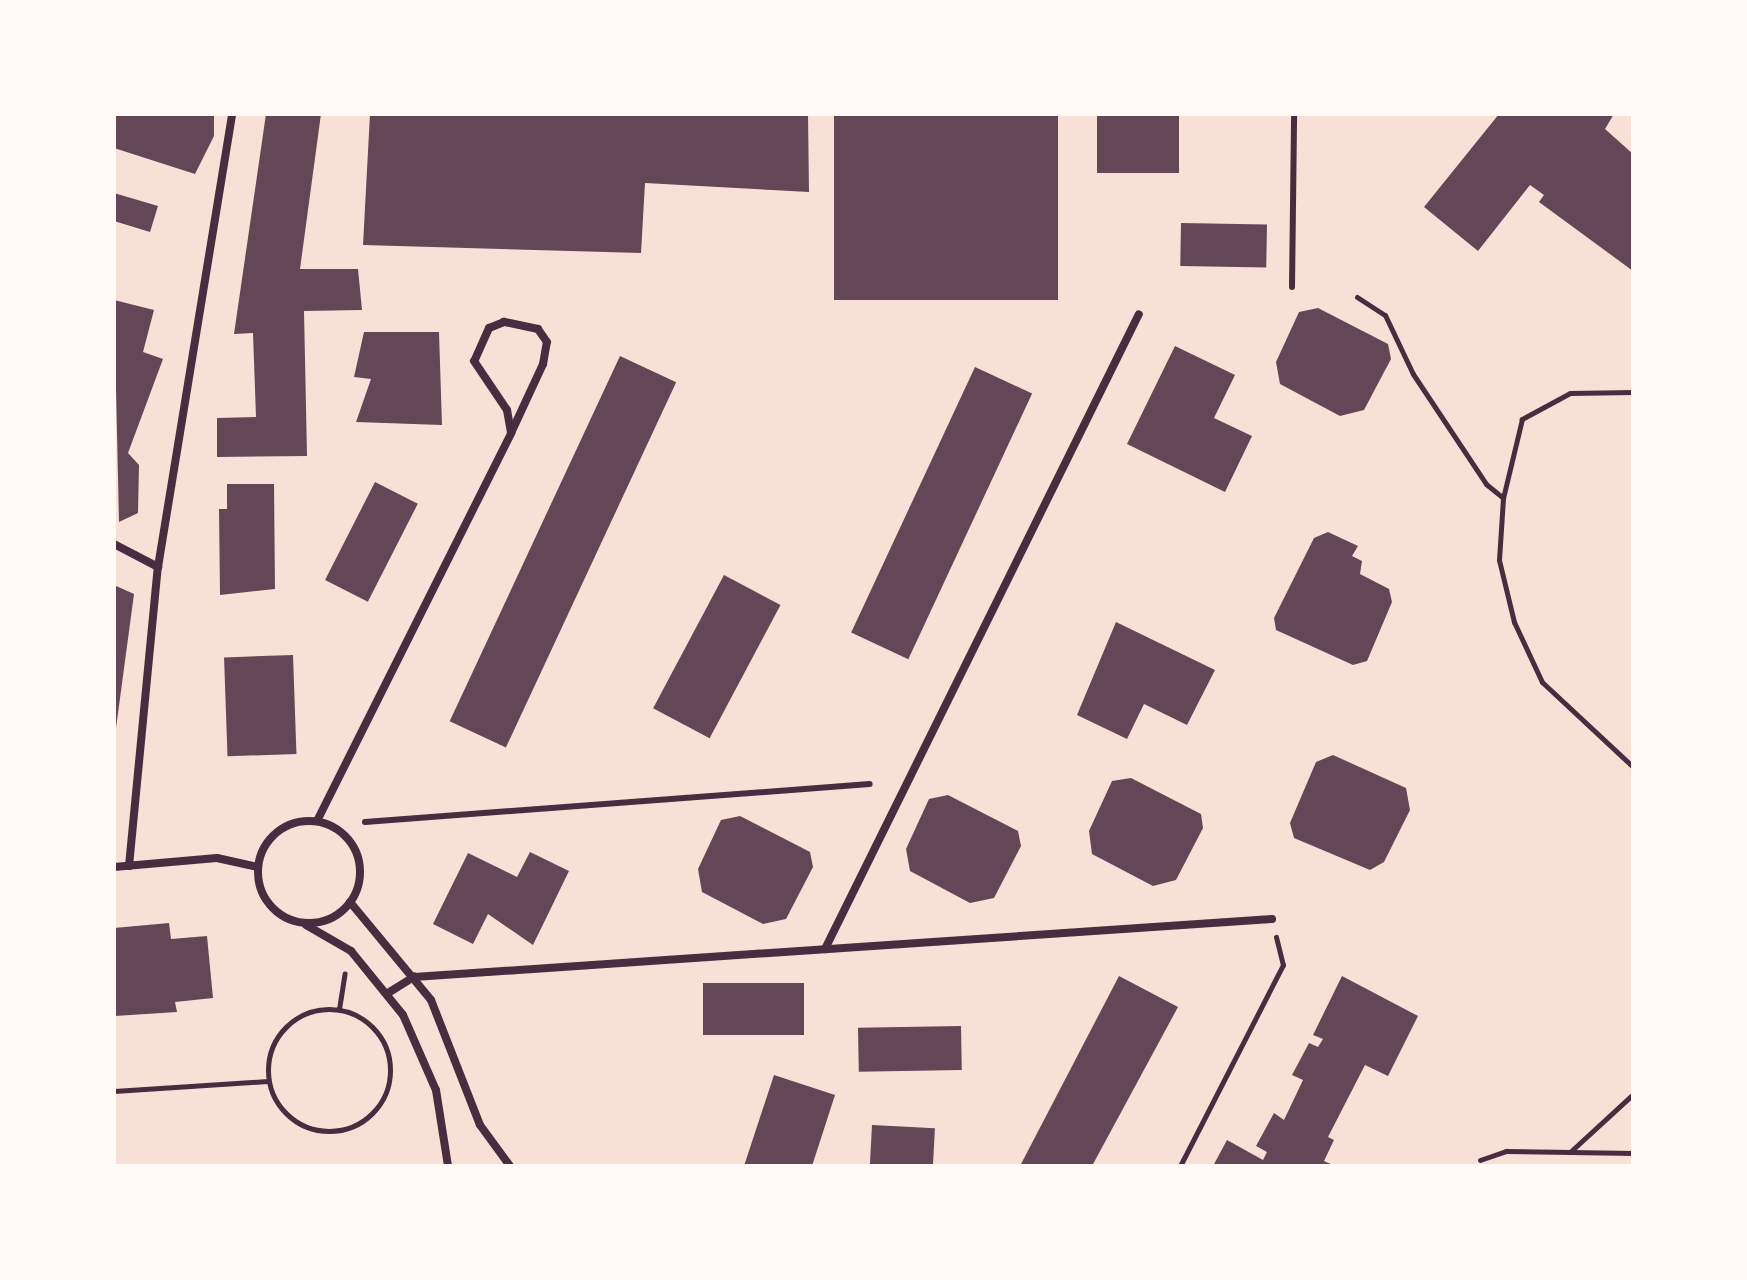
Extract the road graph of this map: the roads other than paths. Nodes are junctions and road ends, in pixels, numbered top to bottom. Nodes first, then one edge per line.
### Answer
1 (232, 114) edge
2 (1294, 114) edge
3 (1292, 287) dead end
4 (1139, 314) dead end
5 (511, 433) junction
6 (114, 544) edge
7 (158, 567) junction
8 (870, 784) dead end
9 (317, 821) junction
10 (365, 822) dead end
11 (129, 866) junction
12 (114, 867) edge
13 (258, 867) junction
14 (350, 902) junction
15 (1272, 919) road end
16 (302, 923) junction
17 (825, 949) junction
18 (414, 977) junction
19 (388, 993) junction
20 (448, 1166) edge
21 (510, 1166) edge

1 - 7 street
2 - 3 lane
4 - 17 street
5 - 5 street
5 - 9 street
6 - 7 street
7 - 11 street
8 - 10 lane
9 - 13 street
9 - 14 street
11 - 12 street
11 - 13 street
13 - 16 street
14 - 16 street
14 - 18 street
15 - 17 street
16 - 19 street
17 - 18 street
18 - 19 street
18 - 21 street
19 - 20 street

